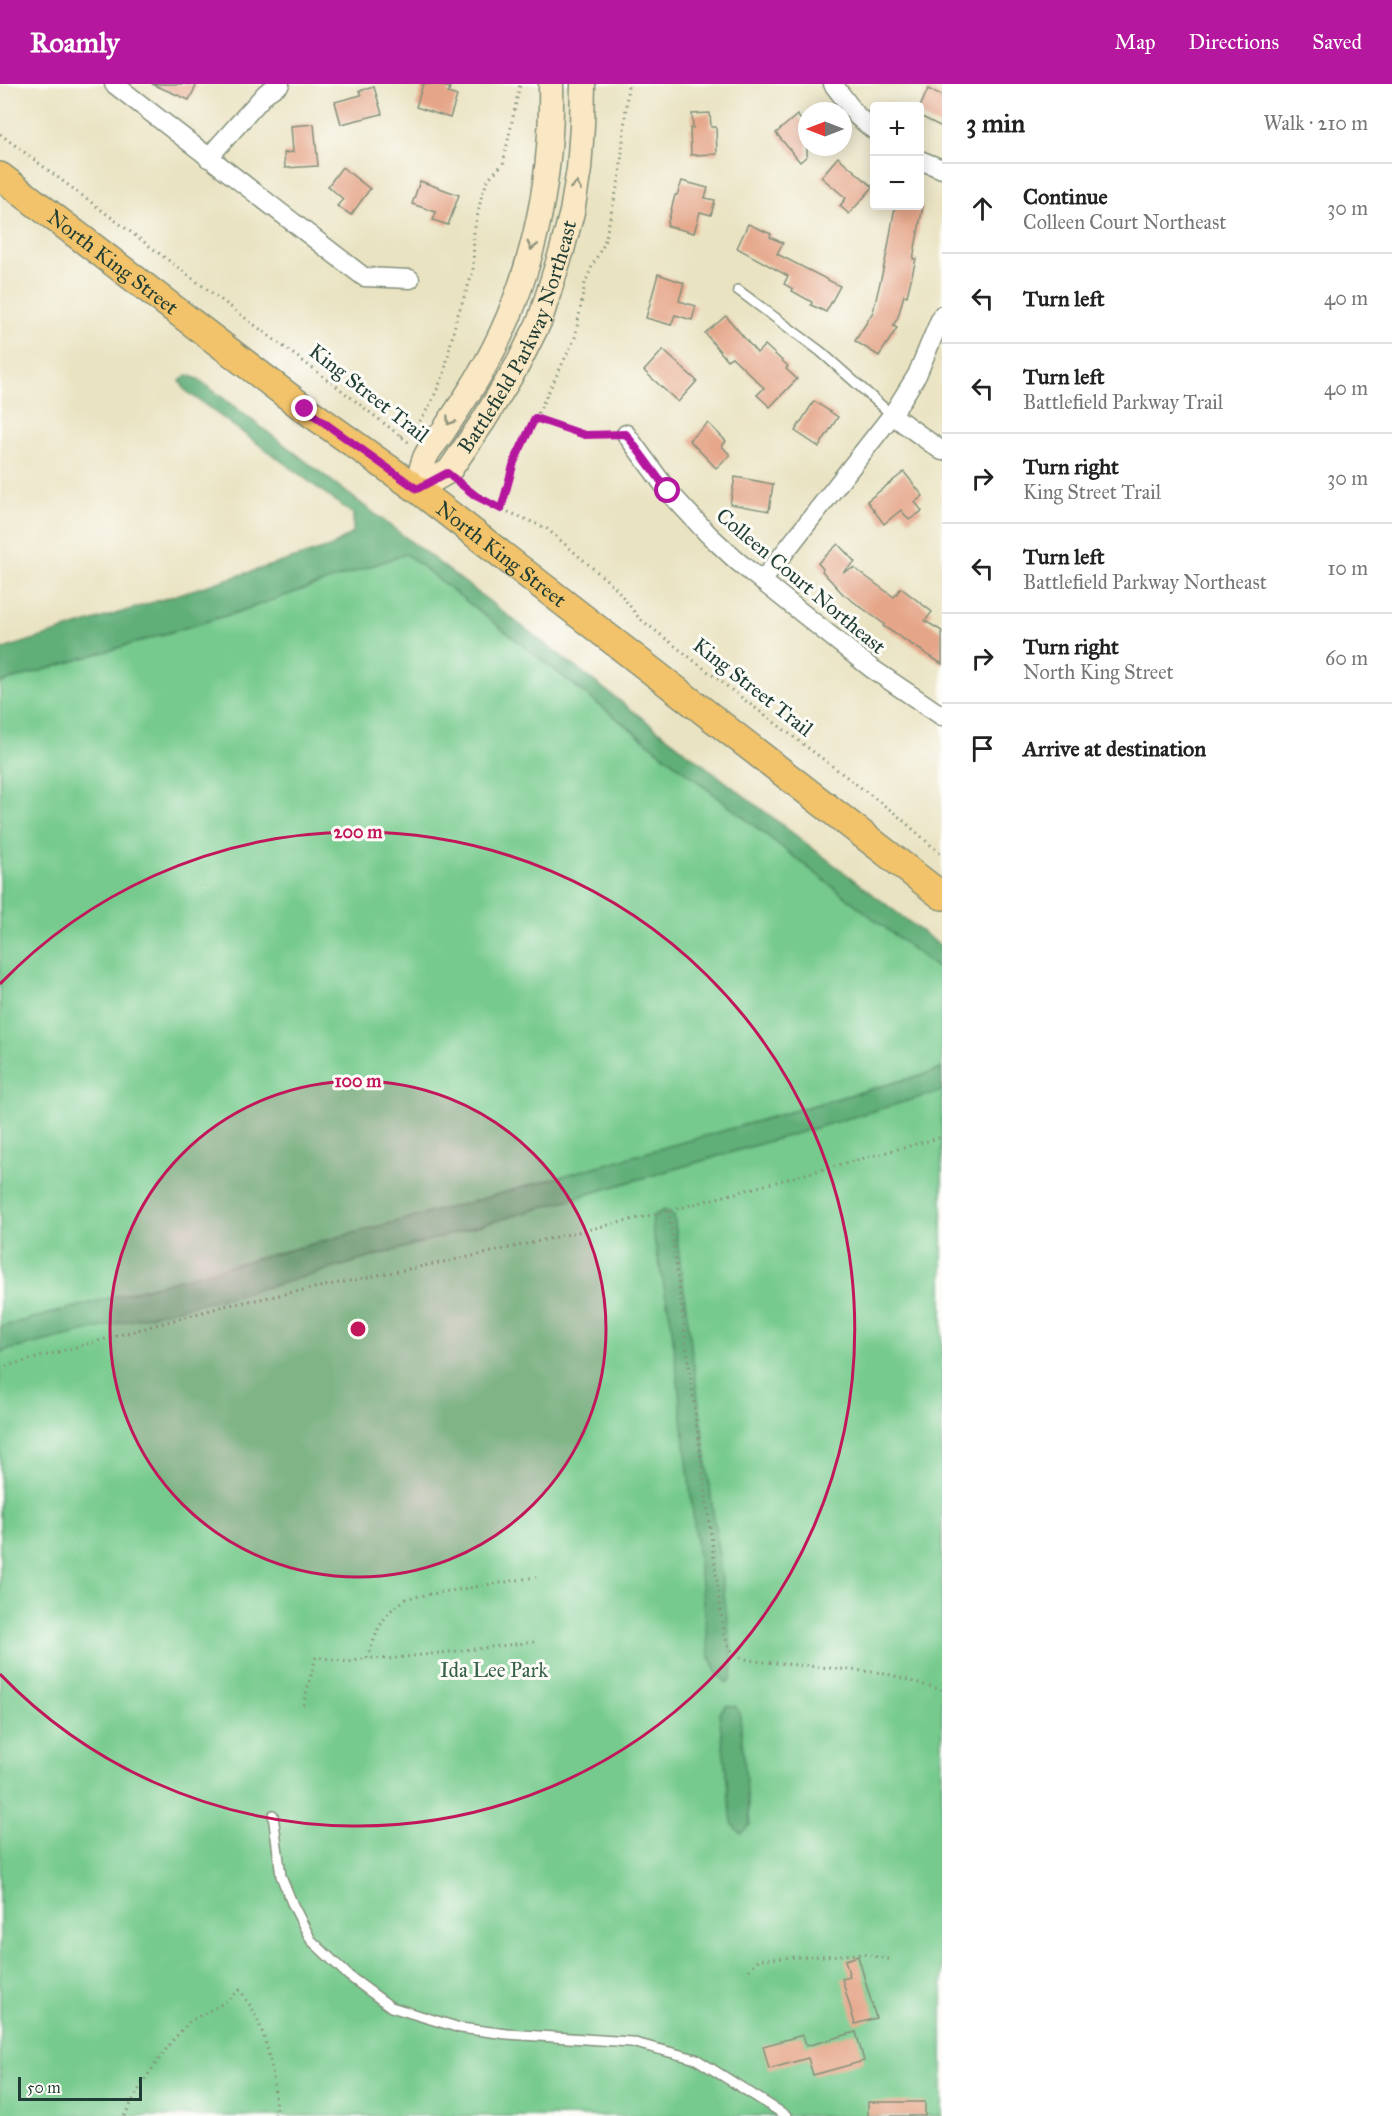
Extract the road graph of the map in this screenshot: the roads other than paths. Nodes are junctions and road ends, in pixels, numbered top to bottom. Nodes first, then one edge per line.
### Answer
1 (114, 84) edge
2 (280, 84) edge
3 (551, 84) edge
4 (583, 84) edge
5 (833, 84) edge
6 (870, 127) edge
7 (208, 158) junction
8 (924, 162) edge
9 (942, 169) edge
10 (0, 176) edge
11 (410, 279) dead end
12 (738, 290) dead end
13 (942, 315) edge
14 (892, 415) junction
15 (626, 434) road end
16 (942, 451) edge
17 (417, 489) junction
18 (762, 581) junction
19 (942, 716) edge
20 (942, 896) edge
21 (273, 1815) dead end
22 (787, 2116) edge

1 - 7 street
2 - 7 street
3 -> 17 main road, Battlefield Parkway Northeast
17 -> 4 main road, Battlefield Parkway Northeast
5 - 6 street
7 - 11 street
8 - 9 street
10 - 17 main road, North King Street
12 - 14 lane
13 - 14 street
14 - 16 street
14 - 18 street
15 - 18 street, Colleen Court Northeast
17 - 20 main road, North King Street
18 - 19 street, Colleen Court Northeast
21 - 22 lane

